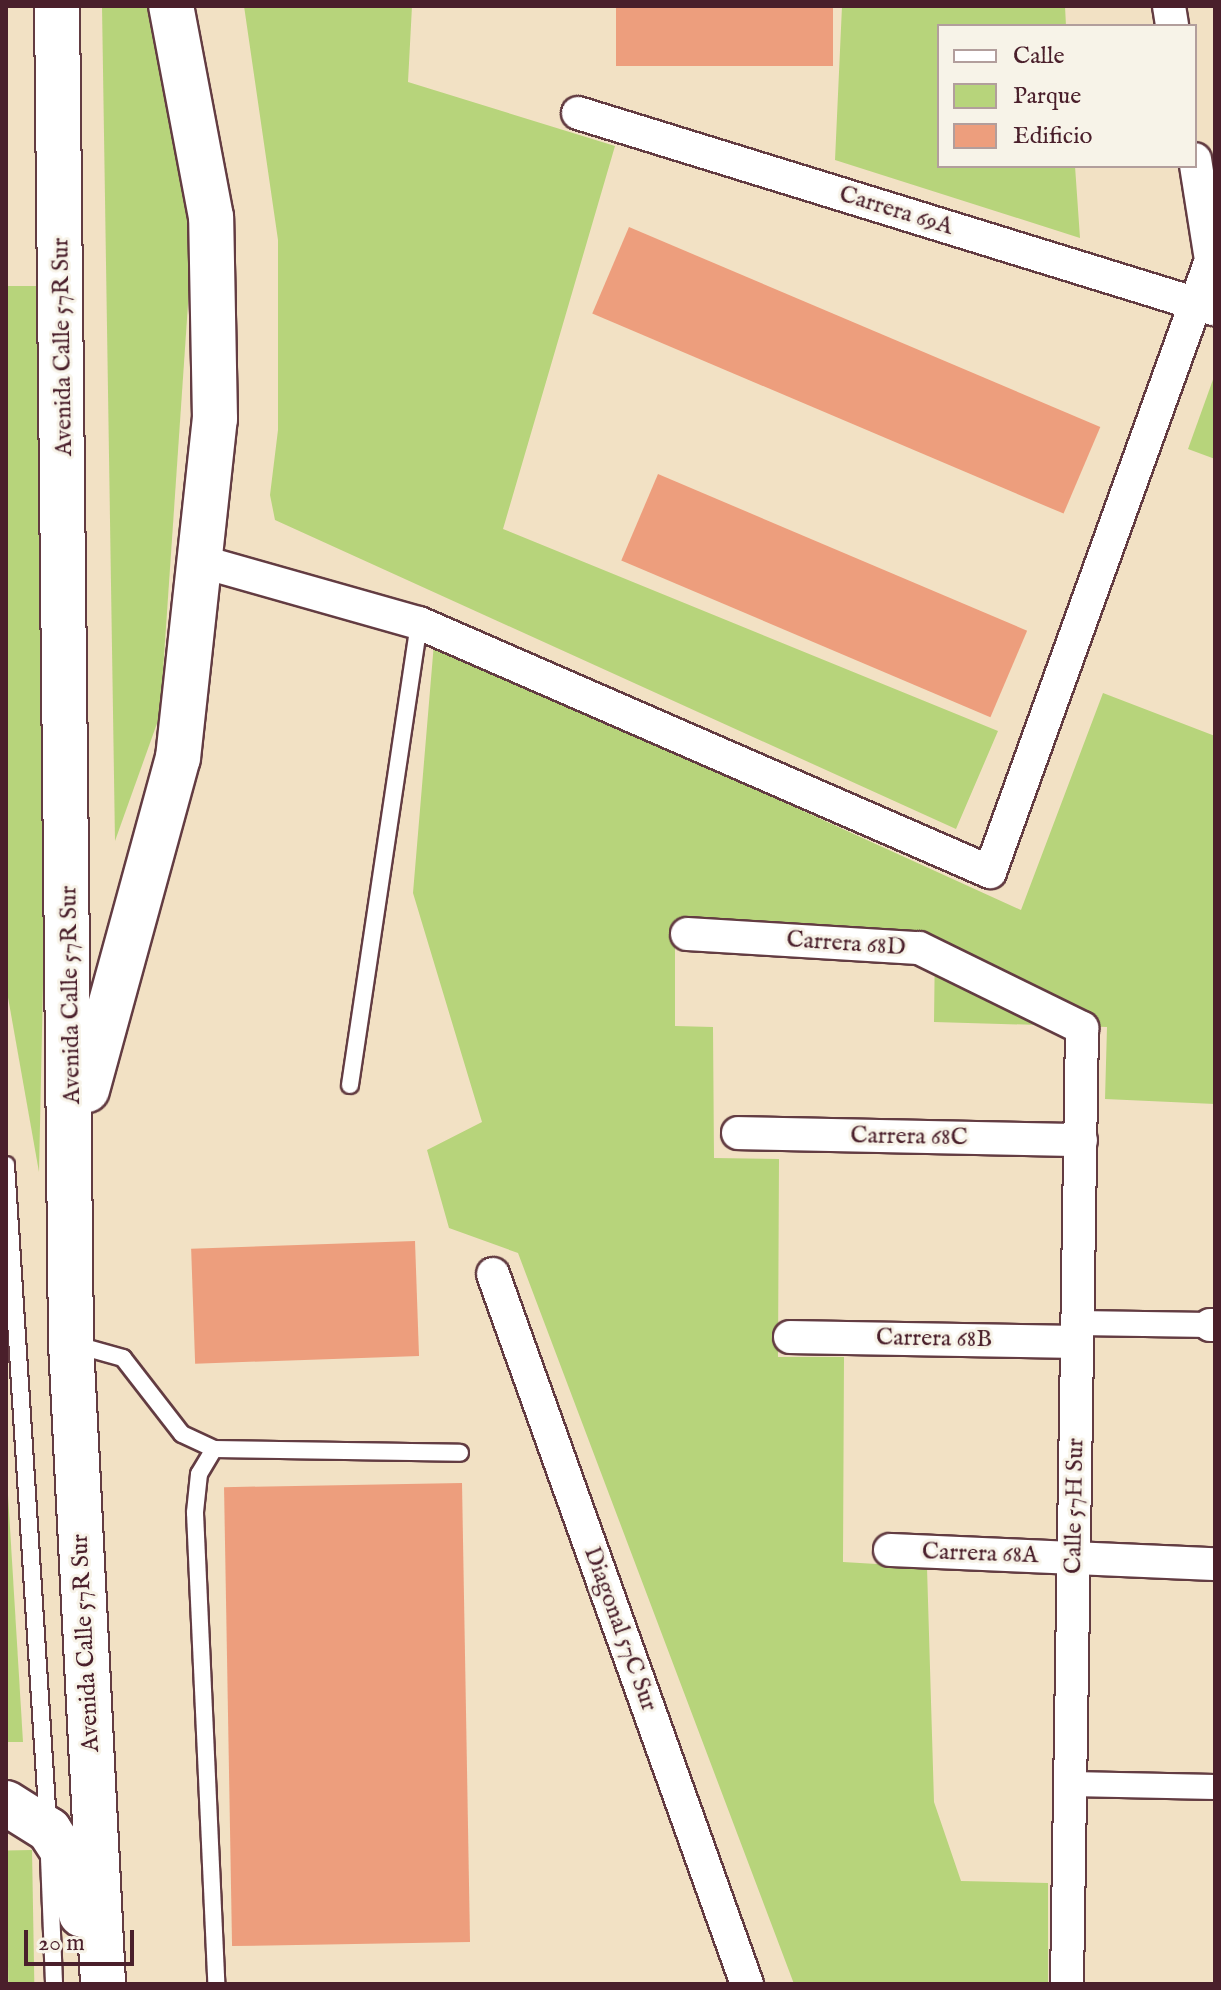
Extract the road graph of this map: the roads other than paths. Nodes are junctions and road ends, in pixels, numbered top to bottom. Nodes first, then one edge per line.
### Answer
1 (57, 6) edge
2 (171, 6) edge
3 (578, 113) dead end
4 (1196, 168) edge
5 (1205, 306) edge
6 (203, 562) junction
7 (419, 623) junction
8 (687, 934) dead end
9 (1082, 1028) joint
10 (350, 1085) dead end
11 (738, 1133) dead end
12 (73, 1139) junction
13 (1081, 1140) junction
14 (6, 1165) edge
15 (493, 1274) dead end
16 (1212, 1325) edge
17 (1078, 1332) junction
18 (790, 1337) dead end
19 (71, 1343) junction
20 (214, 1449) junction
21 (460, 1453) dead end
22 (890, 1550) dead end
23 (1074, 1558) junction
24 (1215, 1564) edge
25 (1071, 1784) junction
26 (1215, 1787) edge
27 (6, 1803) edge
28 (49, 1830) junction
29 (54, 1984) edge
30 (83, 1984) edge
31 (103, 1984) edge
32 (216, 1984) edge
33 (747, 1984) edge
34 (1067, 1984) edge

1 - 12 highway, Avenida Calle 57R Sur
2 - 6 highway
3 - 5 street, Carrera 69A
4 - 5 street
5 - 7 street
6 - 7 street
6 - 12 highway
7 - 10 lane
8 - 9 street, Carrera 68D
9 - 13 street, Calle 57H Sur
11 - 13 street, Carrera 68C
12 - 19 highway, Avenida Calle 57R Sur
13 - 17 street, Calle 57H Sur
14 - 28 lane
15 - 33 street, Diagonal 57C Sur
16 - 17 street
17 - 18 street, Carrera 68B
17 - 23 street, Calle 57H Sur
19 - 20 lane
19 - 31 highway, Avenida Calle 57R Sur
20 - 21 lane
20 - 32 lane
22 - 23 street, Carrera 68A
23 - 24 street, Carrera 68A
23 - 25 street, Calle 57H Sur
25 - 26 street
25 - 34 street, Calle 57H Sur
27 - 28 highway
28 - 29 lane
28 - 30 highway

